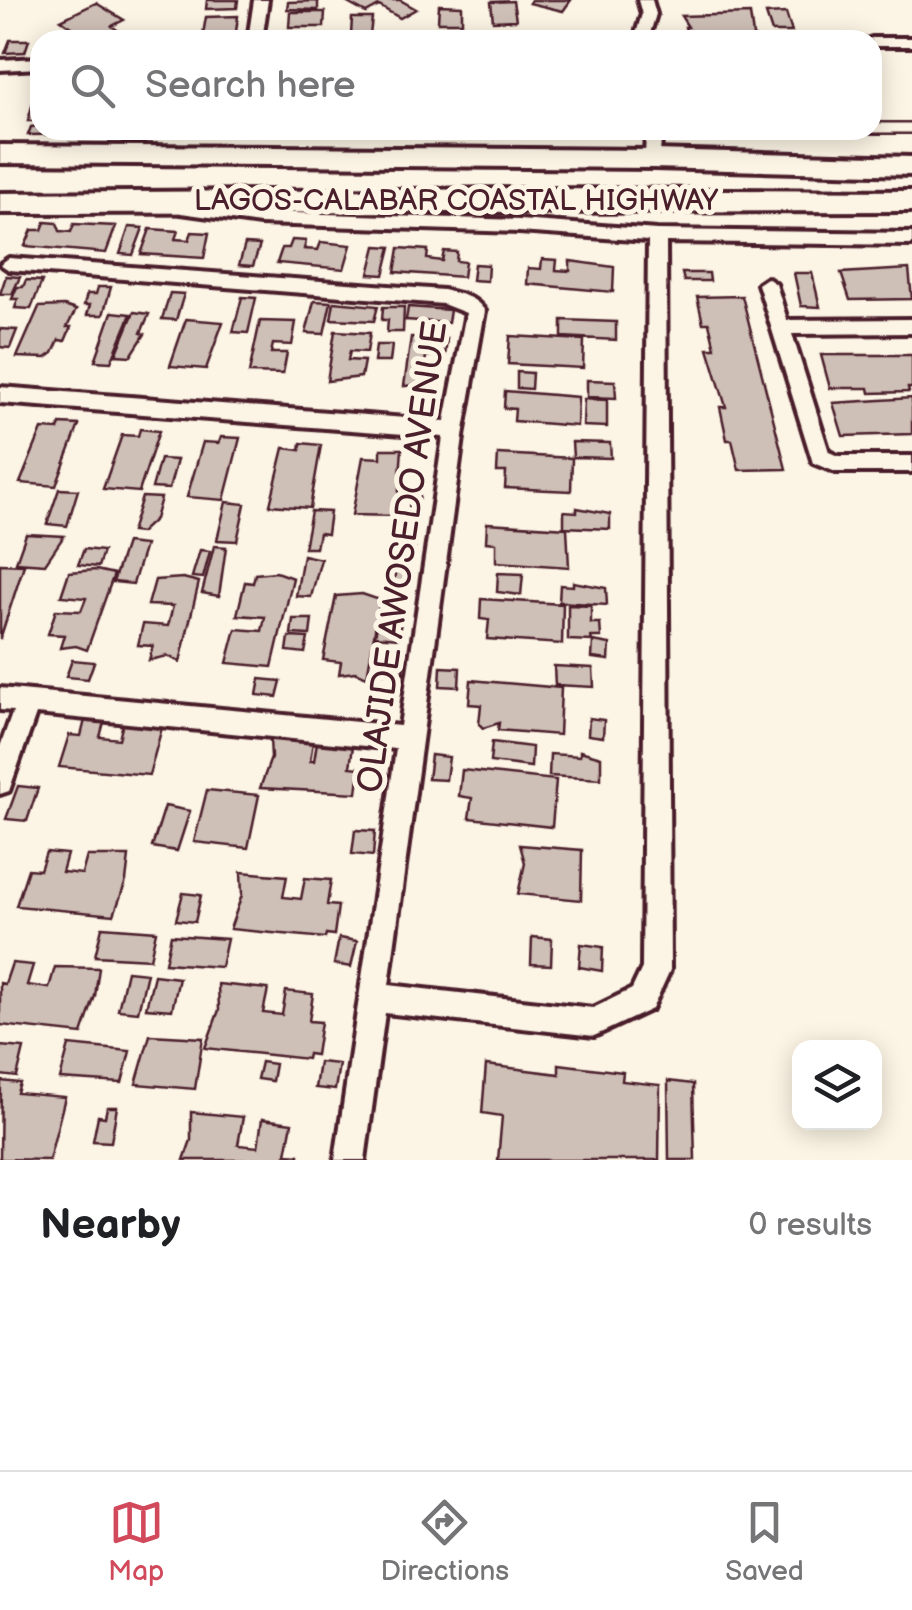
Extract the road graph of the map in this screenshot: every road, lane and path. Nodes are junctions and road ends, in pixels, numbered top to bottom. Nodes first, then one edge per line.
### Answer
1 (261, 0) edge
2 (645, 0) edge
3 (257, 30) edge
4 (644, 30) edge
5 (882, 42) edge
6 (912, 42) edge
7 (30, 64) edge
8 (0, 65) edge
9 (882, 128) edge
10 (912, 128) edge
11 (653, 144) edge
12 (0, 154) edge
13 (912, 166) edge
14 (912, 201) edge
15 (130, 202) junction
16 (0, 203) edge
17 (657, 236) junction
18 (912, 239) edge
19 (9, 264) dead end
20 (767, 284) dead end
21 (912, 326) edge
22 (779, 327) junction
23 (0, 396) edge
24 (454, 430) junction
25 (912, 464) edge
26 (0, 700) edge
27 (28, 702) junction
28 (412, 739) junction
29 (0, 782) edge
30 (372, 997) junction
31 (350, 1160) edge

1 - 3 street
2 - 4 street
5 - 6 street
7 - 8 street
9 - 10 lane
11 - 12 highway, LAGOS-CALABAR COASTAL HIGHWAY
11 - 13 highway, LAGOS-CALABAR COASTAL HIGHWAY
14 - 15 highway, LAGOS-CALABAR COASTAL HIGHWAY
15 - 16 highway, LAGOS-CALABAR COASTAL HIGHWAY
15 - 17 street
17 - 18 street
17 - 30 street
19 - 24 street, OLAJIDE AWOSEDO AVENUE
20 - 22 street
21 - 22 street
22 - 25 street
23 - 24 street
24 - 28 street, OLAJIDE AWOSEDO AVENUE
26 - 27 street
27 - 28 street
27 - 29 street
28 - 30 street, OLAJIDE AWOSEDO AVENUE
30 - 31 street, OLAJIDE AWOSEDO AVENUE

